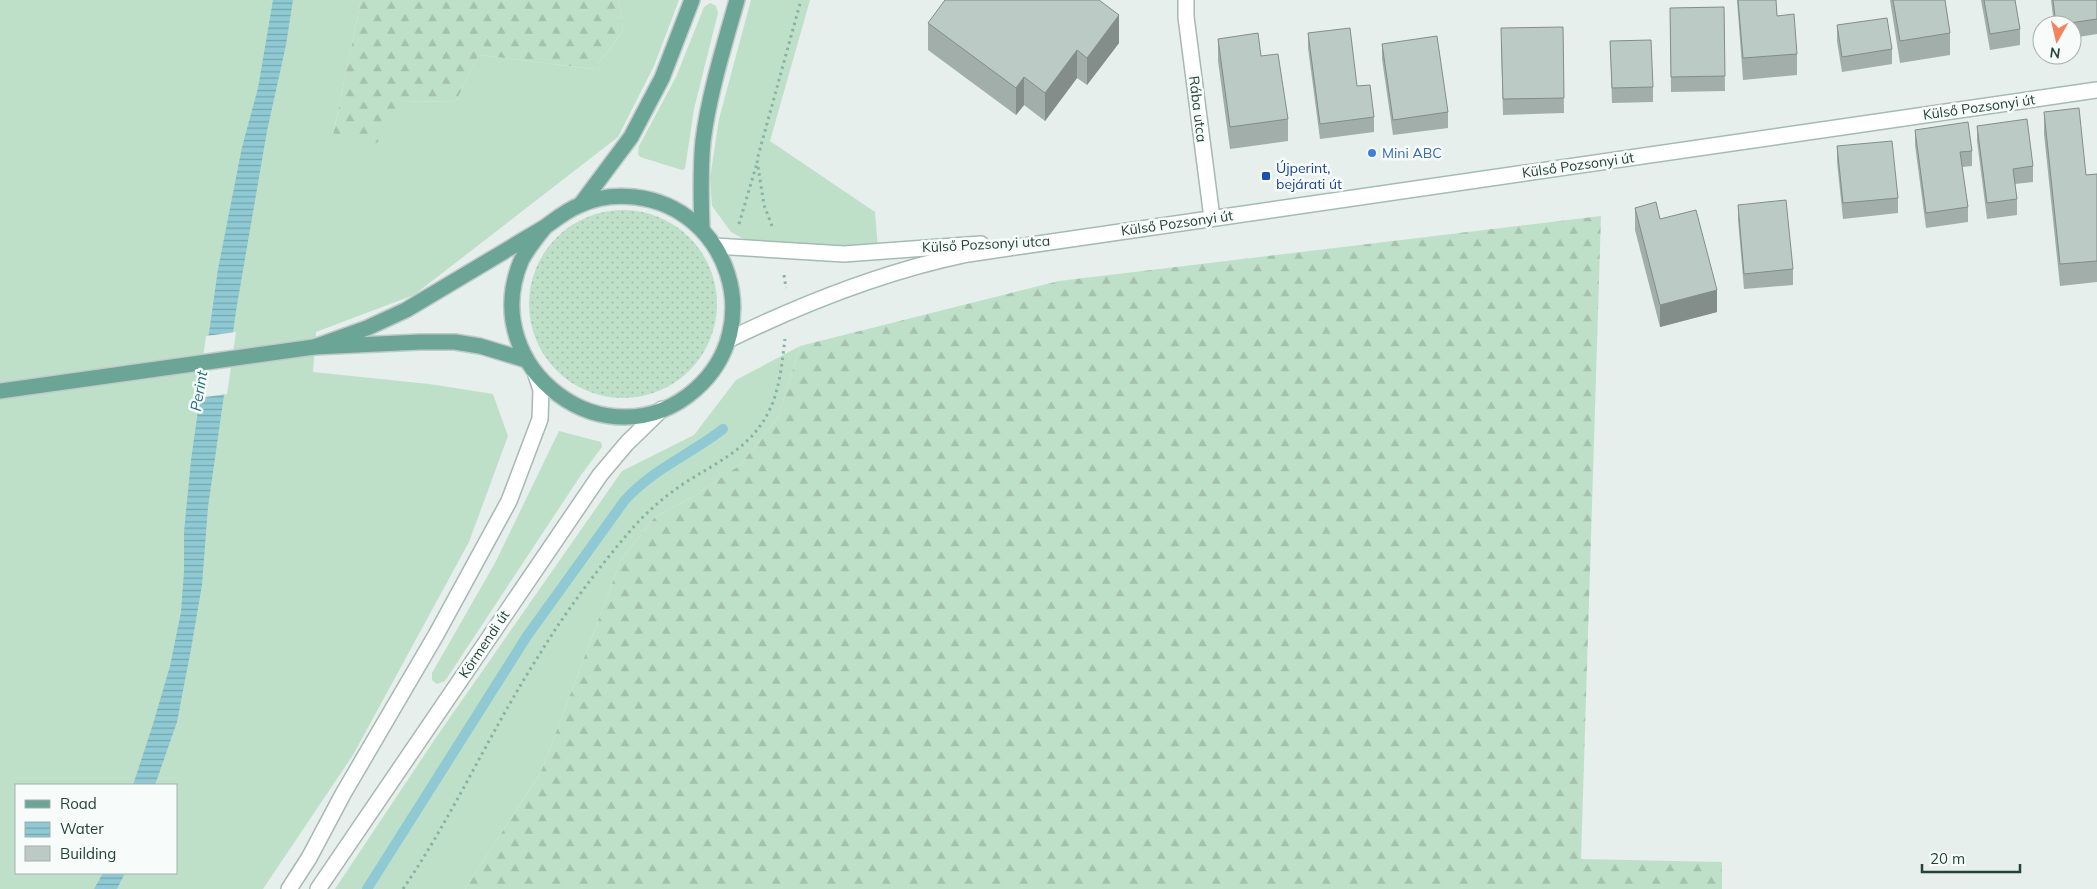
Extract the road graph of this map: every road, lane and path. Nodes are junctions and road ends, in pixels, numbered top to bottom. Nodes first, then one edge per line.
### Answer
1 (692, 0) edge
2 (737, 0) edge
3 (801, 0) edge
4 (1186, 0) edge
5 (2097, 90) edge
6 (757, 160) junction
7 (581, 204) junction
8 (1212, 218) junction
9 (738, 226) dead end
10 (545, 228) junction
11 (702, 229) junction
12 (1060, 240) junction
13 (715, 246) junction
14 (781, 250) junction
15 (789, 312) junction
16 (728, 340) junction
17 (314, 347) junction
18 (526, 360) junction
19 (536, 375) junction
20 (0, 391) edge
21 (662, 410) junction
22 (289, 889) edge
23 (318, 889) edge
24 (404, 889) edge

1 - 7 main road
2 - 11 main road
3 - 6 path
4 - 8 main road, Rába utca
5 - 8 main road, Külső Pozsonyi út
6 - 9 path
6 - 14 path
7 - 10 main road
7 - 11 main road
8 - 12 main road, Külső Pozsonyi út
10 - 17 main road
10 - 18 main road
11 - 13 main road
12 - 14 main road, Külső Pozsonyi utca
12 - 15 main road, Külső Pozsonyi utca
13 - 14 main road, Külső Pozsonyi utca
13 - 16 main road
14 - 15 path
15 - 16 main road, Külső Pozsonyi utca
15 - 24 path
16 - 21 main road
17 - 18 main road
17 - 20 main road
18 - 19 main road
19 - 21 main road
19 - 22 main road
21 - 23 main road, Körmendi út

